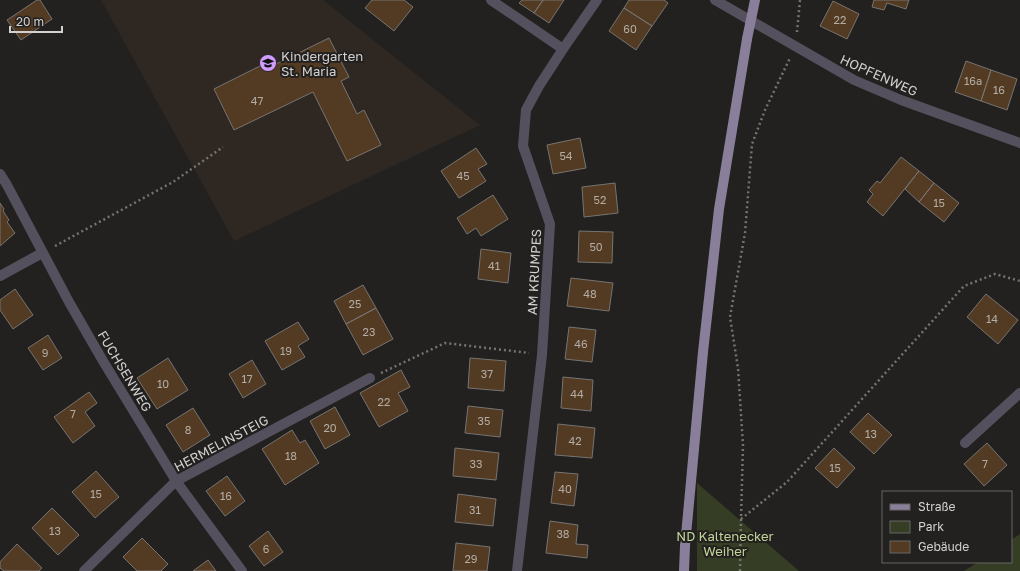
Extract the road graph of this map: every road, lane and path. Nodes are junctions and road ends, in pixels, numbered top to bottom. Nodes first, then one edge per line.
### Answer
1 (491, 0) edge
2 (598, 0) edge
3 (715, 0) edge
4 (754, 0) edge
5 (800, 0) edge
6 (795, 46) junction
7 (563, 49) junction
8 (1020, 143) edge
9 (223, 147) dead end
10 (0, 174) edge
11 (42, 253) junction
12 (0, 276) edge
13 (1020, 281) edge
14 (542, 355) junction
15 (370, 378) joint
16 (1020, 393) edge
17 (965, 443) dead end
18 (176, 481) junction
19 (740, 519) junction
20 (84, 571) edge
21 (242, 571) edge
22 (517, 571) edge
23 (684, 571) edge
24 (740, 571) edge

1 - 7 street
2 - 7 street, AM KRUMPES
3 - 6 street, HOPFENWEG
4 - 23 main road, bridge
5 - 6 path
6 - 8 street, HOPFENWEG
6 - 19 path
7 - 14 street, AM KRUMPES
9 - 11 path
10 - 11 street, FUCHSENWEG
11 - 12 street
11 - 18 street, FUCHSENWEG
13 - 19 path
14 - 15 path
14 - 22 street, AM KRUMPES
15 - 18 street, HERMELINSTEIG
16 - 17 street
18 - 20 street, HERMELINSTEIG
18 - 21 street, FUCHSENWEG
19 - 24 path

